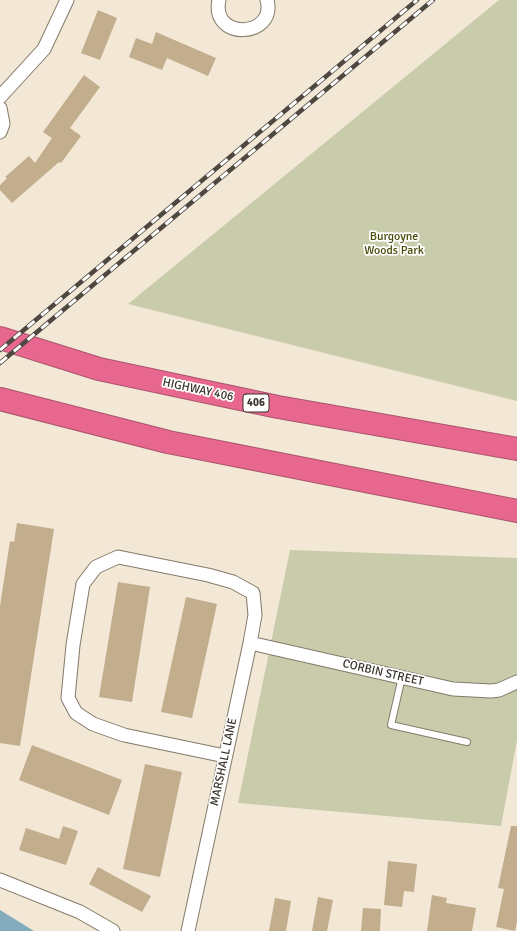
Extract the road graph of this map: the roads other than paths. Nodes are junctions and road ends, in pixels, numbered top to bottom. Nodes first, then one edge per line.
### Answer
1 (67, 0) edge
2 (267, 0) edge
3 (215, 2) edge
4 (0, 97) edge
5 (0, 108) edge
6 (0, 132) edge
7 (0, 338) edge
8 (0, 398) edge
9 (517, 449) edge
10 (517, 511) edge
11 (250, 643) junction
12 (402, 677) junction
13 (517, 682) edge
14 (467, 742) dead end
15 (225, 756) junction
16 (0, 880) edge
17 (112, 931) edge
18 (188, 931) edge

1 - 4 street
2 - 3 street
5 - 6 street
7 - 9 highway, HIGHWAY 406 / 406
8 - 10 highway
11 - 12 street, CORBIN STREET
11 - 15 street, MARSHALL LANE
11 - 15 street, MARSHALL LANE
12 - 13 street, CORBIN STREET
12 - 14 lane
15 - 18 street, MARSHALL LANE
16 - 17 street

